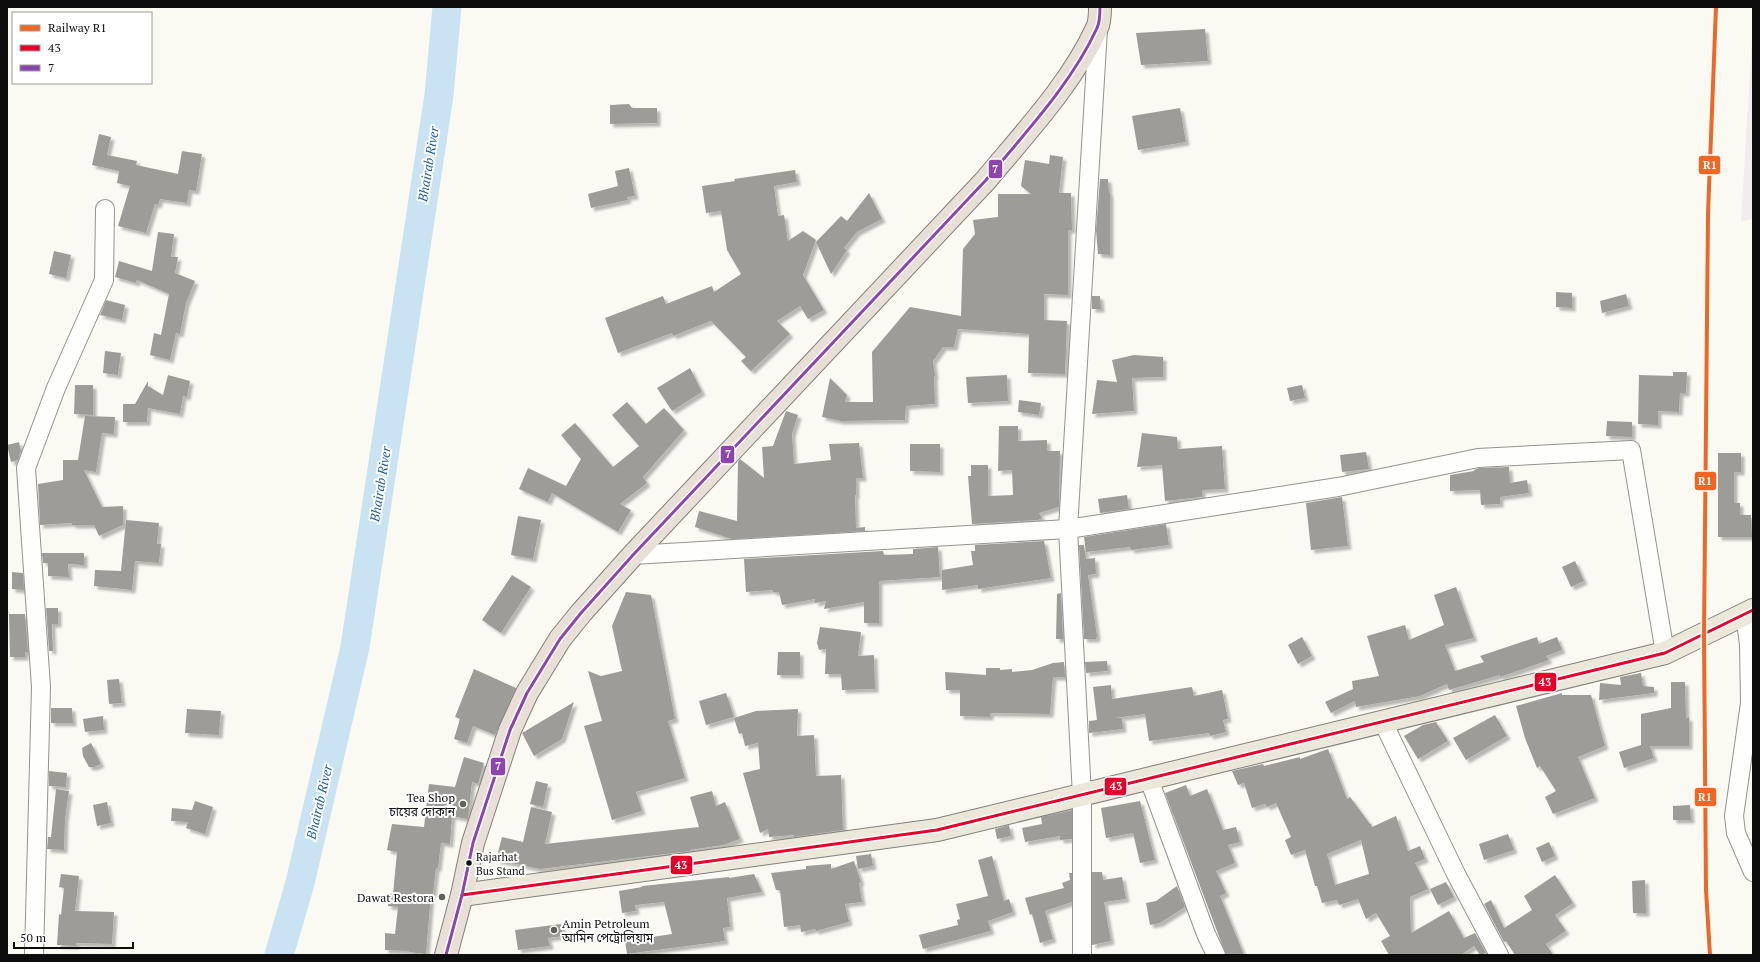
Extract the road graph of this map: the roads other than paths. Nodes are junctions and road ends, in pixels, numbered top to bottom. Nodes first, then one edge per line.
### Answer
1 (1099, 17) edge
2 (105, 209) dead end
3 (1068, 529) junction
4 (632, 555) junction
5 (1749, 613) edge
6 (1665, 653) junction
7 (1383, 722) junction
8 (1149, 779) junction
9 (1082, 796) junction
10 (1753, 872) edge
11 (462, 895) junction
12 (34, 955) edge
13 (446, 955) edge
14 (1082, 955) edge
15 (1216, 955) edge
16 (1499, 955) edge

1 - 3 street
1 - 4 highway
2 - 12 street
3 - 4 street
3 - 6 street
3 - 9 street
4 - 11 highway
5 - 6 main road
5 - 10 street
6 - 7 main road
7 - 8 main road
7 - 16 street
8 - 9 main road
8 - 15 street
9 - 11 main road
9 - 14 street
11 - 13 highway

